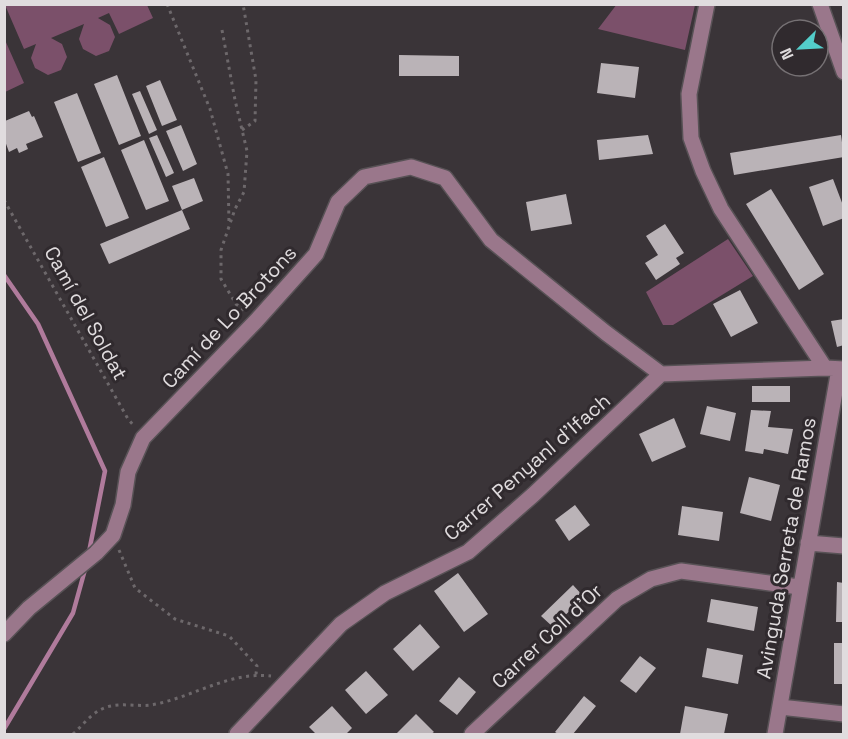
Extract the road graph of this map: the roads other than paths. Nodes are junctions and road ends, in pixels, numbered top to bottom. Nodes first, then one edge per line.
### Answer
1 (707, 4) edge
2 (820, 4) edge
3 (843, 72) edge
4 (836, 369) edge
5 (661, 374) junction
6 (808, 543) junction
7 (843, 546) edge
8 (799, 587) junction
9 (4, 634) edge
10 (780, 707) junction
11 (843, 714) edge
12 (237, 735) edge
13 (472, 735) edge
14 (775, 735) edge

1 - 4 street
2 - 3 street
4 - 5 street
4 - 6 street, Avinguda Serreta de Ramos
5 - 9 street, Camí de Lo Brotons
5 - 12 street, Carrer Penyanl d'Ifach
6 - 7 street
6 - 8 street, Avinguda Serreta de Ramos
8 - 10 street, Avinguda Serreta de Ramos
8 - 13 street, Carrer Coll d'Or
10 - 11 street
10 - 14 street, Avinguda Serreta de Ramos

